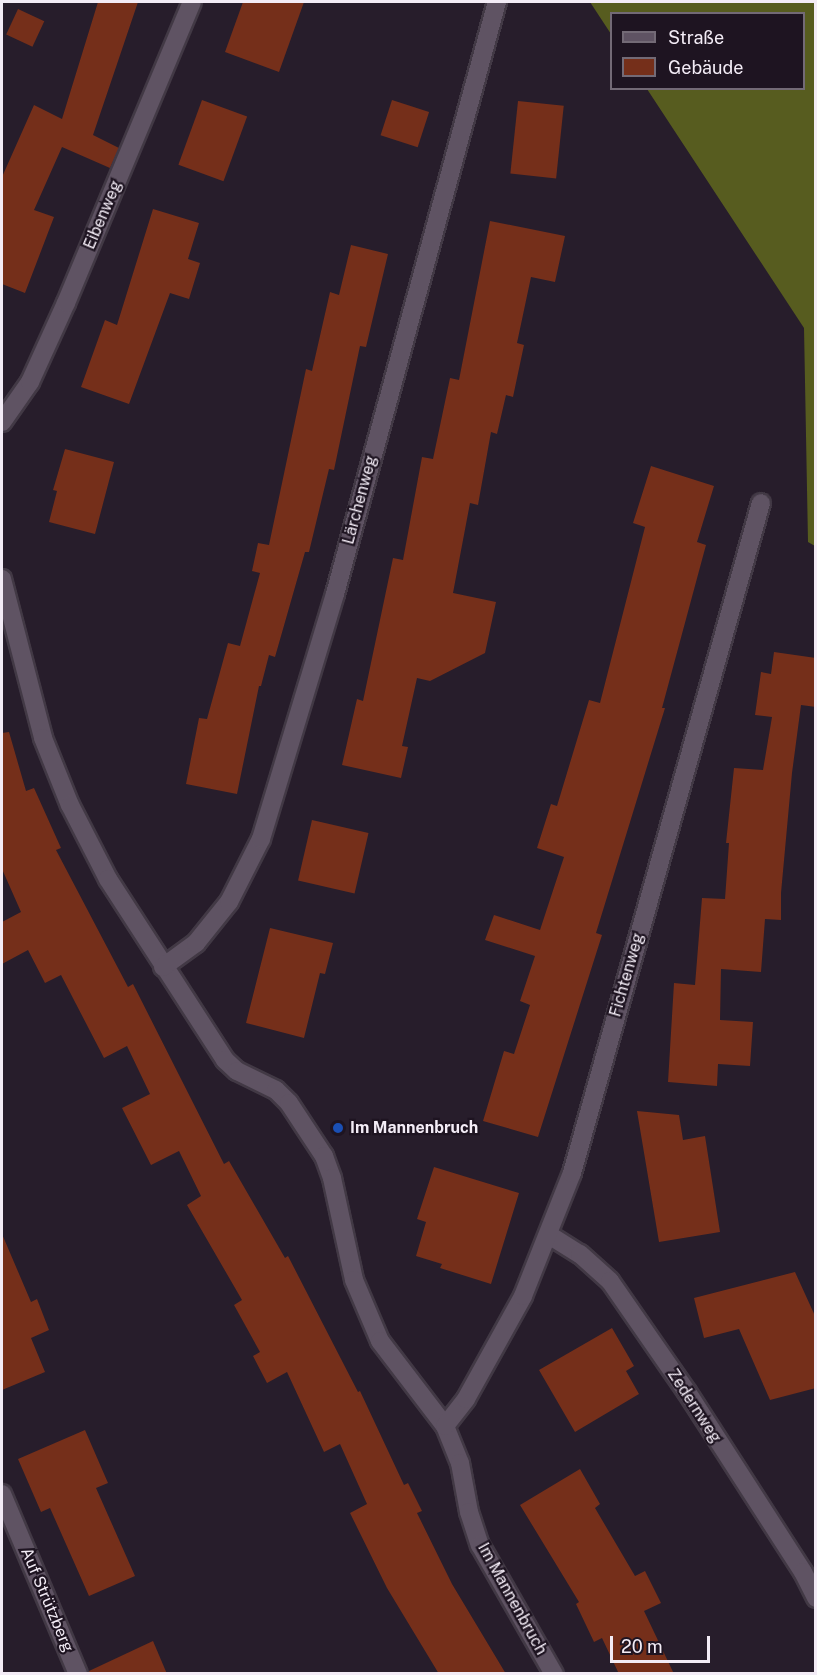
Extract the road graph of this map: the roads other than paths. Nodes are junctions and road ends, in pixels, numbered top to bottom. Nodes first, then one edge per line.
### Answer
1 (192, 2) edge
2 (497, 2) edge
3 (2, 422) edge
4 (761, 503) dead end
5 (2, 579) edge
6 (163, 967) junction
7 (549, 1235) junction
8 (445, 1426) junction
9 (2, 1494) edge
10 (816, 1598) edge
11 (78, 1674) edge
12 (554, 1674) edge

1 - 3 street, Eibenweg
2 - 6 street, Lärchenweg
4 - 7 street, Fichtenweg
5 - 6 street, Im Mannenbruch
6 - 8 street, Im Mannenbruch
7 - 8 street, Fichtenweg
7 - 10 street, Zedernweg
8 - 12 street, Im Mannenbruch
9 - 11 street, Auf Strützberg

